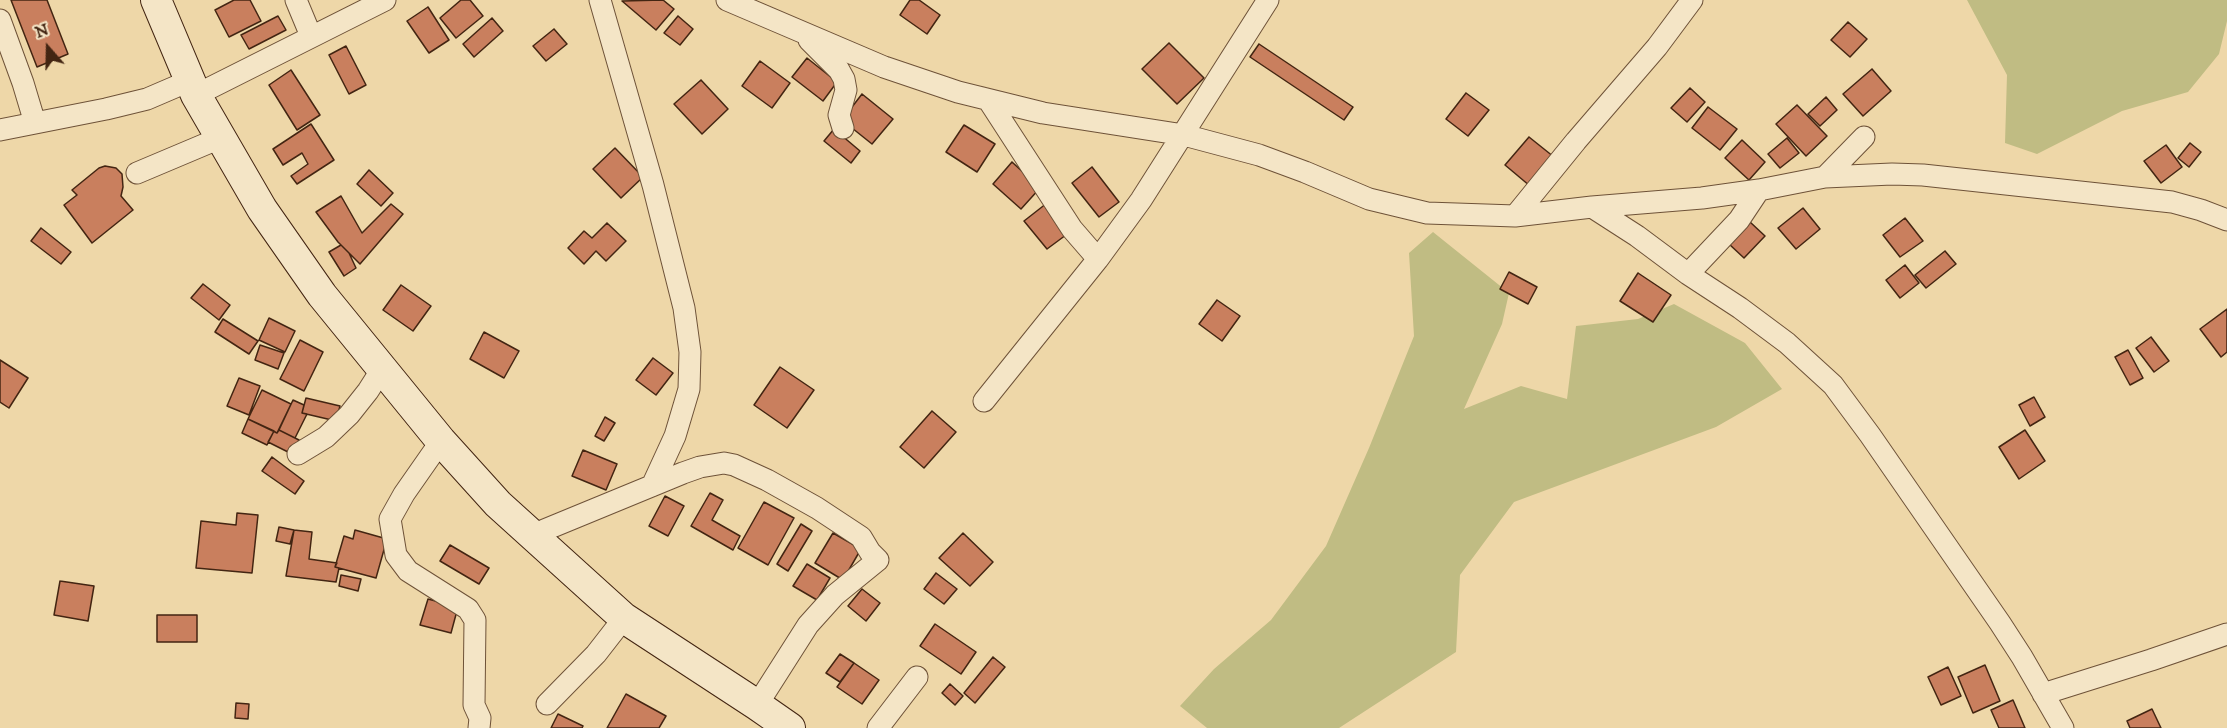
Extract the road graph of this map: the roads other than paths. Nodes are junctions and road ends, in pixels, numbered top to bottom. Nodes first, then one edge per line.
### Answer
1 (156, 0) edge
2 (296, 0) edge
3 (385, 0) edge
4 (600, 0) edge
5 (727, 0) edge
6 (1268, 0) edge
7 (1692, 0) edge
8 (0, 20) edge
9 (803, 33) junction
10 (310, 36) junction
11 (193, 88) junction
12 (989, 101) junction
13 (35, 123) junction
14 (843, 128) dead end
15 (0, 130) edge
16 (1184, 135) junction
17 (1864, 137) dead end
18 (220, 138) junction
19 (137, 173) dead end
20 (1825, 177) junction
21 (1759, 190) junction
22 (1592, 207) junction
23 (1515, 216) junction
24 (2227, 220) edge
25 (1098, 260) junction
26 (1688, 274) junction
27 (382, 369) junction
28 (984, 401) dead end
29 (441, 441) junction
30 (298, 454) dead end
31 (652, 486) junction
32 (530, 536) junction
33 (624, 618) junction
34 (2227, 634) edge
35 (918, 677) dead end
36 (2043, 694) junction
37 (547, 704) dead end
38 (757, 705) junction
39 (479, 728) edge
40 (790, 728) edge
41 (878, 728) edge
42 (2063, 728) edge

1 - 11 main road
2 - 10 street
3 - 10 street
4 - 31 street
5 - 9 street
6 - 16 street
7 - 23 street
8 - 13 street
9 - 12 street
9 - 14 street
10 - 11 street
11 - 13 street
11 - 18 main road
12 - 16 street
12 - 25 street
13 - 15 street
16 - 23 street
16 - 25 street
17 - 20 street
18 - 19 street
18 - 27 main road
20 - 21 street
20 - 24 street
21 - 22 street
21 - 26 street
22 - 23 street
22 - 26 street
25 - 28 street
26 - 36 street
27 - 29 main road
27 - 30 street
29 - 32 main road
29 - 39 street
31 - 32 street
31 - 38 street
32 - 33 main road
33 - 37 street
33 - 38 main road
34 - 36 street
35 - 41 street
36 - 42 street
38 - 40 main road

